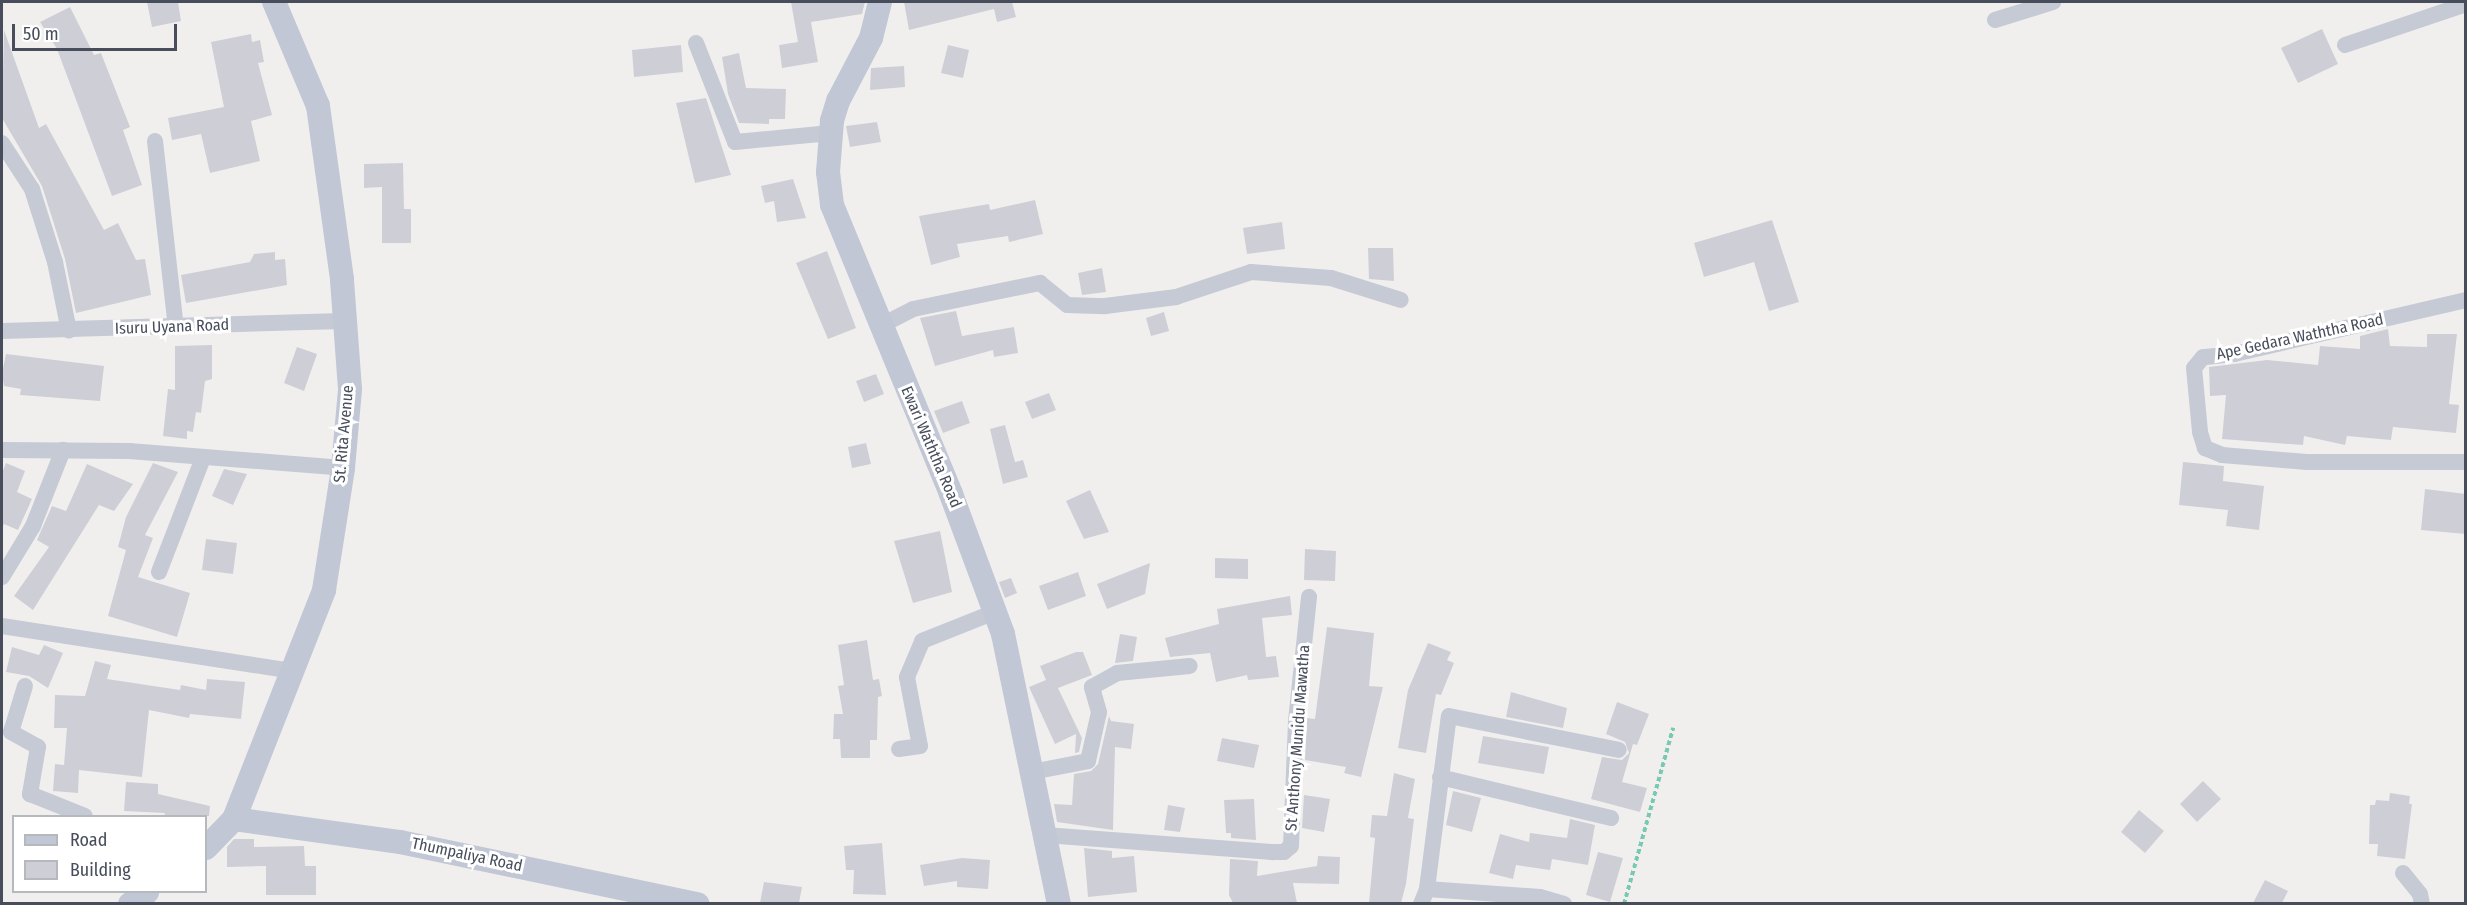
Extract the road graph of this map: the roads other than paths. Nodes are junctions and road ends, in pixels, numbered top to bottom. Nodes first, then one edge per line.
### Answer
1 (274, 2) edge
2 (880, 2) edge
3 (2054, 2) edge
4 (2466, 4) edge
5 (1995, 20) dead end
6 (696, 43) dead end
7 (2345, 45) dead end
8 (831, 133) junction
9 (155, 141) dead end
10 (2, 144) edge
11 (9, 166) edge
12 (1401, 300) dead end
13 (2466, 300) edge
14 (343, 321) junction
15 (880, 326) junction
16 (176, 327) junction
17 (2, 331) edge
18 (69, 331) junction
19 (2, 450) edge
20 (63, 450) junction
21 (203, 458) junction
22 (2466, 462) edge
23 (343, 468) junction
24 (159, 572) dead end
25 (2, 577) edge
26 (1308, 597) dead end
27 (995, 612) junction
28 (2, 626) edge
29 (1190, 666) dead end
30 (292, 671) junction
31 (25, 686) dead end
32 (899, 749) dead end
33 (1619, 750) dead end
34 (1032, 772) junction
35 (1440, 777) junction
36 (82, 815) edge
37 (1611, 818) dead end
38 (234, 819) junction
39 (1045, 835) junction
40 (207, 847) edge
41 (2403, 873) dead end
42 (144, 893) edge
43 (1424, 896) edge
44 (130, 903) edge
45 (698, 903) edge
46 (1059, 903) edge
47 (1564, 903) edge
48 (2422, 903) edge

1 - 14 street, St. Rita Avenue
2 - 8 street, Ewari Waththa Road
3 - 5 street
4 - 7 street
6 - 8 street
8 - 15 street, Ewari Waththa Road
9 - 16 street
10 - 11 street
11 - 18 street
12 - 15 street
13 - 22 street, Ape Gedara Waththa Road
14 - 16 street, Isuru Uyana Road
14 - 23 street, St. Rita Avenue
15 - 27 street, Ewari Waththa Road
16 - 18 street, Isuru Uyana Road
17 - 18 street, Isuru Uyana Road
19 - 20 street
20 - 21 street
20 - 25 street
21 - 23 street
21 - 24 street
23 - 30 street, St. Rita Avenue
26 - 39 street, St Anthony Munidu Mawatha
27 - 32 street
27 - 34 street, Ewari Waththa Road
28 - 30 street
29 - 34 street
30 - 38 street, St. Rita Avenue
31 - 36 street
33 - 35 street
34 - 39 street, Ewari Waththa Road
35 - 37 street
35 - 43 street
38 - 40 street, St. Rita Avenue
38 - 45 street, Thumpaliya Road
39 - 46 street, Ewari Waththa Road
41 - 48 street
42 - 44 street
43 - 47 street

